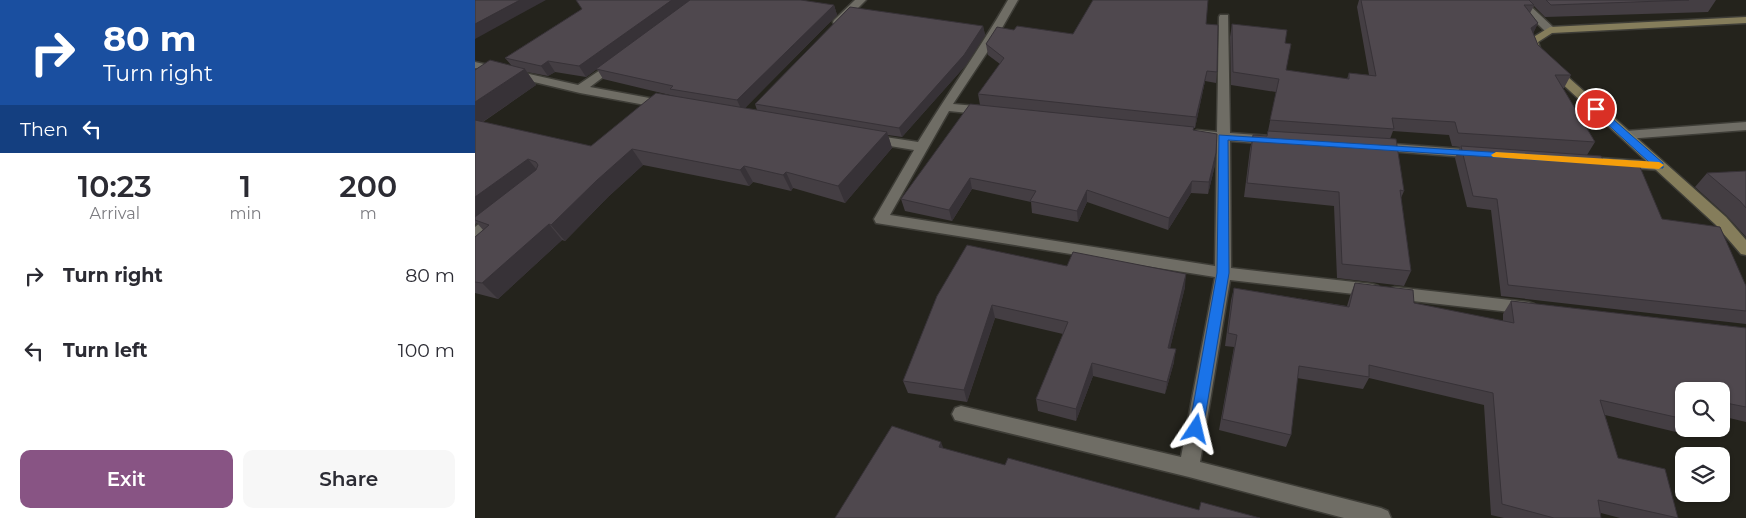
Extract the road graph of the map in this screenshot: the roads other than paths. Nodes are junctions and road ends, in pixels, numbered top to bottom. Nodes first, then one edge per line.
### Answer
1 (861, 0) edge
2 (1013, 0) edge
3 (1518, 0) edge
4 (1224, 17) dead end
5 (1746, 20) edge
6 (833, 28) edge
7 (1550, 30) junction
8 (625, 56) edge
9 (475, 65) edge
10 (580, 89) junction
11 (677, 106) edge
12 (945, 107) junction
13 (1005, 113) edge
14 (1746, 126) edge
15 (1183, 132) edge
16 (1626, 135) junction
17 (863, 137) edge
18 (1223, 137) junction
19 (1282, 141) edge
20 (1362, 146) edge
21 (922, 147) junction
22 (1491, 154) edge
23 (1570, 160) edge
24 (1659, 166) junction
25 (505, 211) edge
26 (475, 234) edge
27 (1746, 250) edge
28 (1223, 273) junction
29 (1539, 310) edge
30 (961, 414) dead end
31 (1189, 468) junction
32 (1381, 518) edge

1 - 6 street
2 - 12 street
3 - 7 street
4 - 18 street
5 - 7 street
7 - 16 street
8 - 10 street
9 - 10 street
10 - 11 street
12 - 13 street
12 - 21 street
14 - 16 street
15 - 18 street
16 - 24 street
17 - 21 street
18 - 19 street
18 - 28 street
20 - 22 street
21 - 28 street
23 - 24 street
24 - 27 street
25 - 26 street
28 - 29 street
28 - 31 street
30 - 31 street
31 - 32 street

